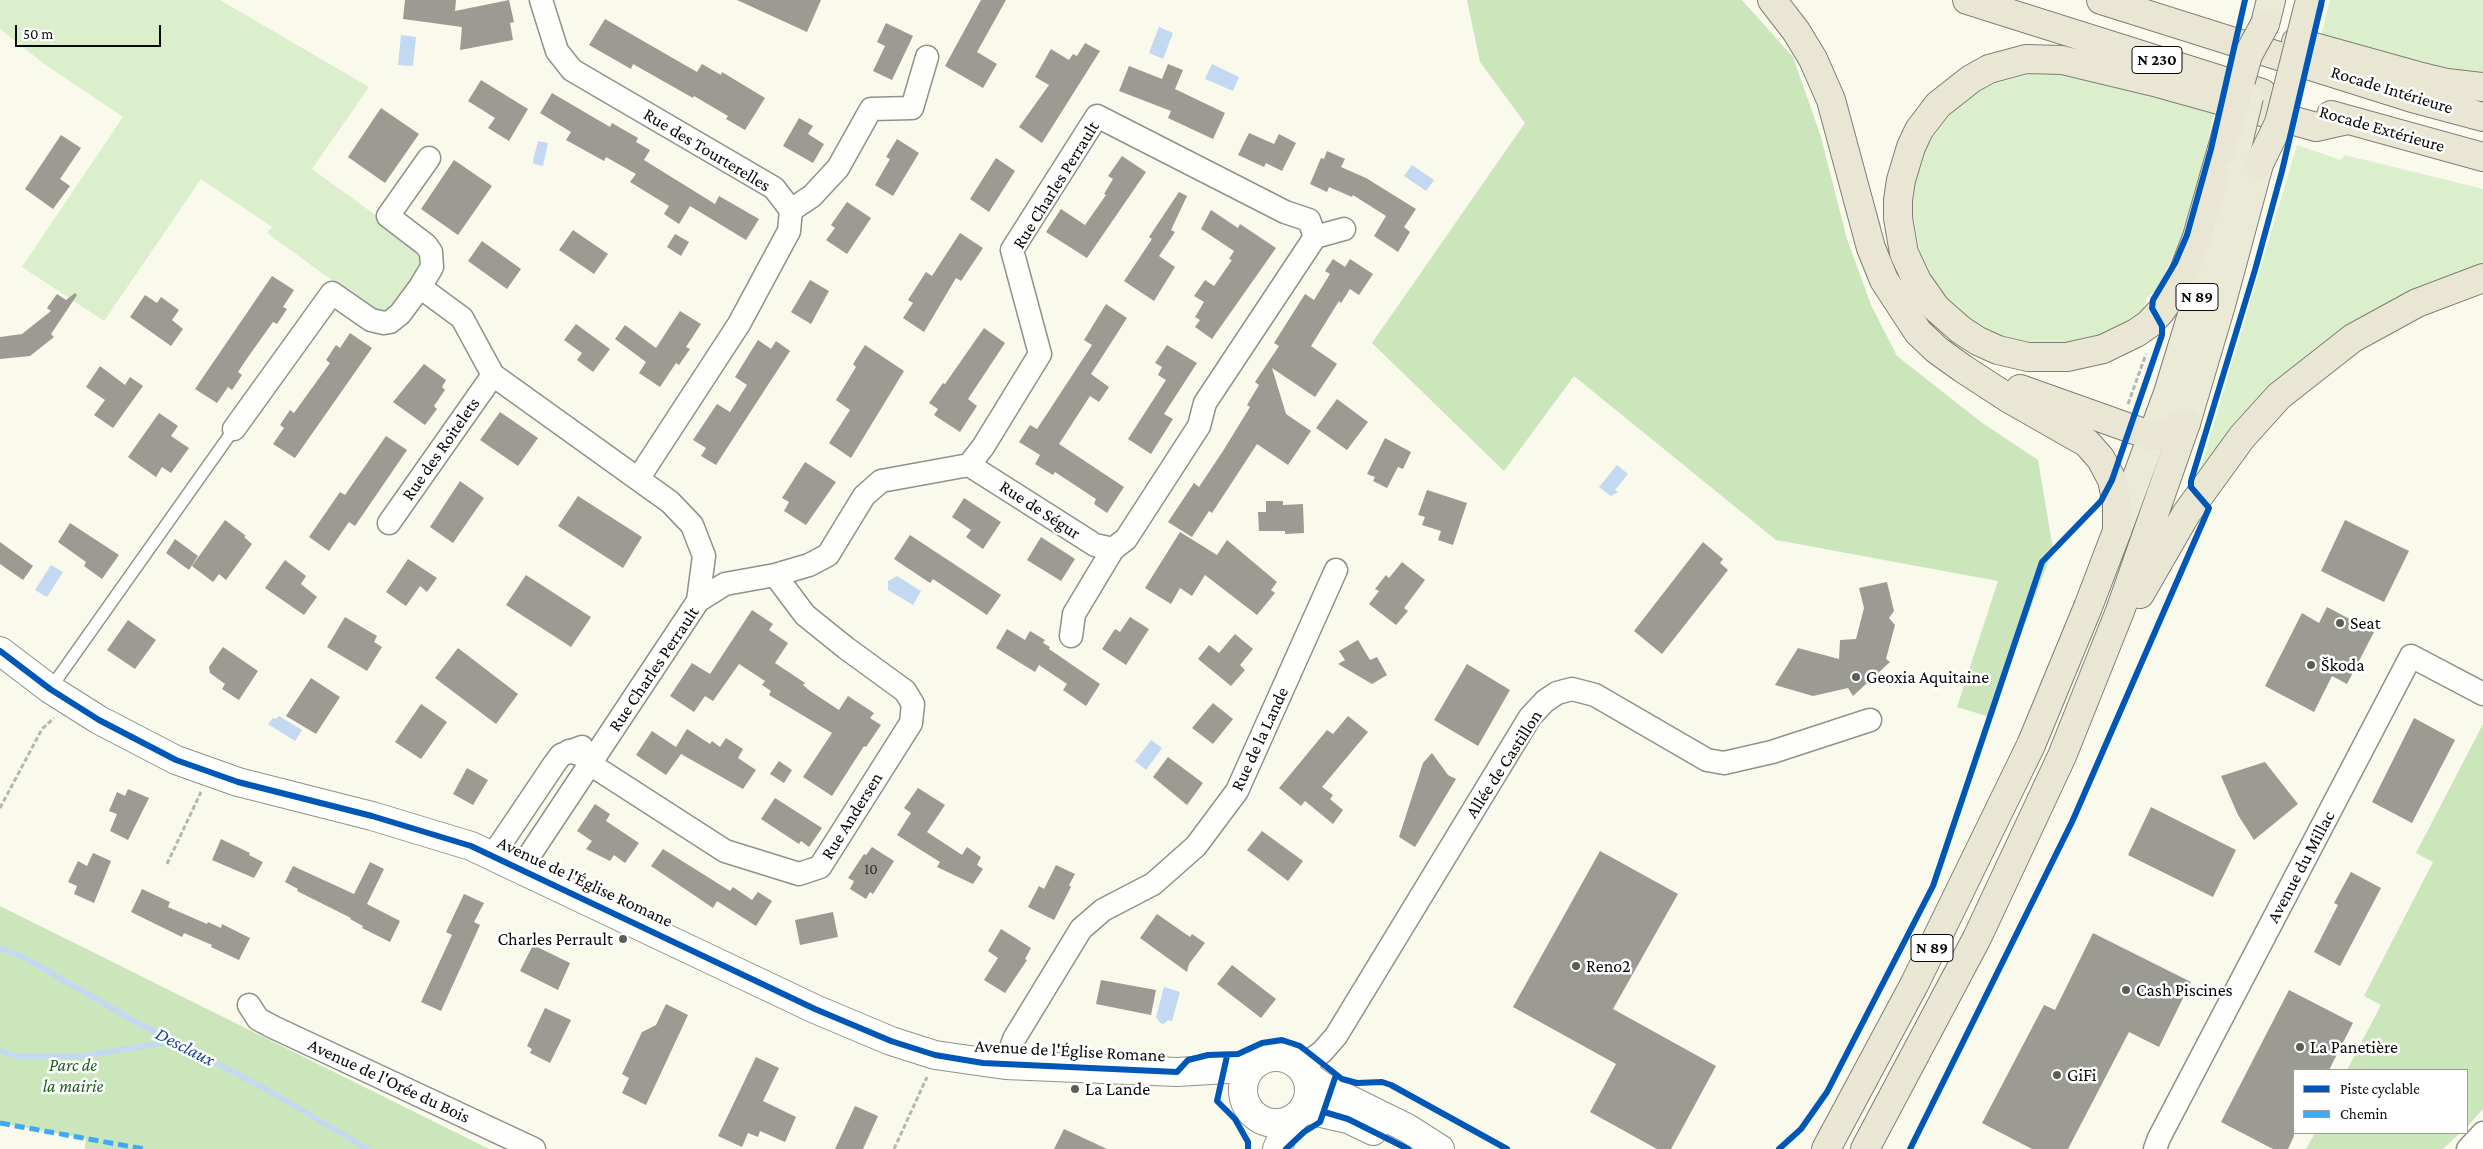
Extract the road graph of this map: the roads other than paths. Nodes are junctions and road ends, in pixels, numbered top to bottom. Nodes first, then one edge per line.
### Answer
1 (541, 0) edge
2 (1772, 0) edge
3 (1967, 0) edge
4 (2101, 0) edge
5 (2296, 0) edge
6 (2310, 0) edge
7 (2268, 12) edge
8 (2178, 25) junction
9 (927, 57) dead end
10 (2483, 87) edge
11 (2483, 117) edge
12 (2348, 120) junction
13 (2238, 157) junction
14 (2483, 157) edge
15 (429, 158) dead end
16 (791, 210) junction
17 (1344, 229) dead end
18 (1315, 237) junction
19 (2483, 278) edge
20 (420, 287) junction
21 (1962, 368) junction
22 (493, 375) junction
23 (2186, 423) junction
24 (234, 429) joint
25 (2152, 436) junction
26 (969, 465) junction
27 (638, 479) junction
28 (389, 523) dead end
29 (2117, 531) junction
30 (1113, 549) junction
31 (1336, 570) dead end
32 (775, 575) junction
33 (698, 601) junction
34 (1071, 636) dead end
35 (0, 652) edge
36 (2097, 671) junction
37 (2483, 694) edge
38 (61, 695) junction
39 (1870, 720) dead end
40 (607, 740) junction
41 (569, 751) junction
42 (590, 764) junction
43 (493, 855) junction
44 (520, 868) junction
45 (249, 1005) dead end
46 (1257, 1064) junction
47 (1005, 1065) junction
48 (1303, 1071) junction
49 (1178, 1072) junction
50 (1250, 1109) junction
51 (1300, 1113) junction
52 (2483, 1133) edge
53 (534, 1149) edge
54 (1258, 1149) edge
55 (1277, 1149) edge
56 (1408, 1149) edge
57 (1440, 1149) edge
58 (1826, 1149) edge
59 (1865, 1149) edge
60 (2155, 1149) edge
61 (2468, 1149) edge

1 - 16 street, Rue des Tourterelles
2 - 21 highway
3 - 12 highway, Rocade Extérieure / N 230
4 - 8 highway, Rocade Intérieure / N 230
5 - 13 main road, N 89, bridge
6 - 13 highway, bridge
7 - 13 highway, bridge
8 - 10 highway
8 - 11 highway, Rocade Intérieure / N 230
9 - 16 street
12 - 13 highway
12 - 14 highway, Rocade Extérieure / N 230
13 - 23 main road, N 89
13 - 25 main road, N 89
15 - 20 street
16 - 27 street
17 - 18 street
18 - 26 street, Rue Charles Perrault
18 - 30 street
19 - 36 highway
20 - 22 street
20 - 24 street
21 - 25 highway
21 - 29 highway
22 - 27 street
22 - 28 street, Rue des Roitelets
23 - 25 highway
23 - 36 highway, N 89
24 - 38 lane
25 - 29 main road, N 89
26 - 30 street, Rue de Ségur
26 - 32 street, Rue Charles Perrault
27 - 33 street
29 - 58 highway, N 89
30 - 34 street
31 - 47 street, Rue de la Lande
32 - 33 street, Rue Charles Perrault
32 - 42 street, Rue Andersen
33 - 40 street, Rue Charles Perrault
35 - 38 street, Avenue de l'Église Romane
36 - 59 highway, N 89
37 - 60 street, Avenue du Millac
38 - 43 street, Avenue de l'Église Romane
39 - 48 street, Allée de Castillon
40 - 41 street, Rue Charles Perrault
40 - 42 street, Rue Charles Perrault
41 - 42 street
41 - 43 street, Rue Charles Perrault
42 - 44 street, Rue Charles Perrault
43 - 44 street, Avenue de l'Église Romane
44 - 47 street, Avenue de l'Église Romane
45 - 53 street, Avenue de l'Orée du Bois
46 - 48 street
46 - 49 street, Avenue de l'Église Romane
46 - 50 street
47 - 49 street, Avenue de l'Église Romane
48 - 51 street
48 - 57 street
49 - 50 street, Avenue de l'Église Romane
50 - 51 street
50 - 54 street
51 - 55 street
51 - 56 street
52 - 61 street

